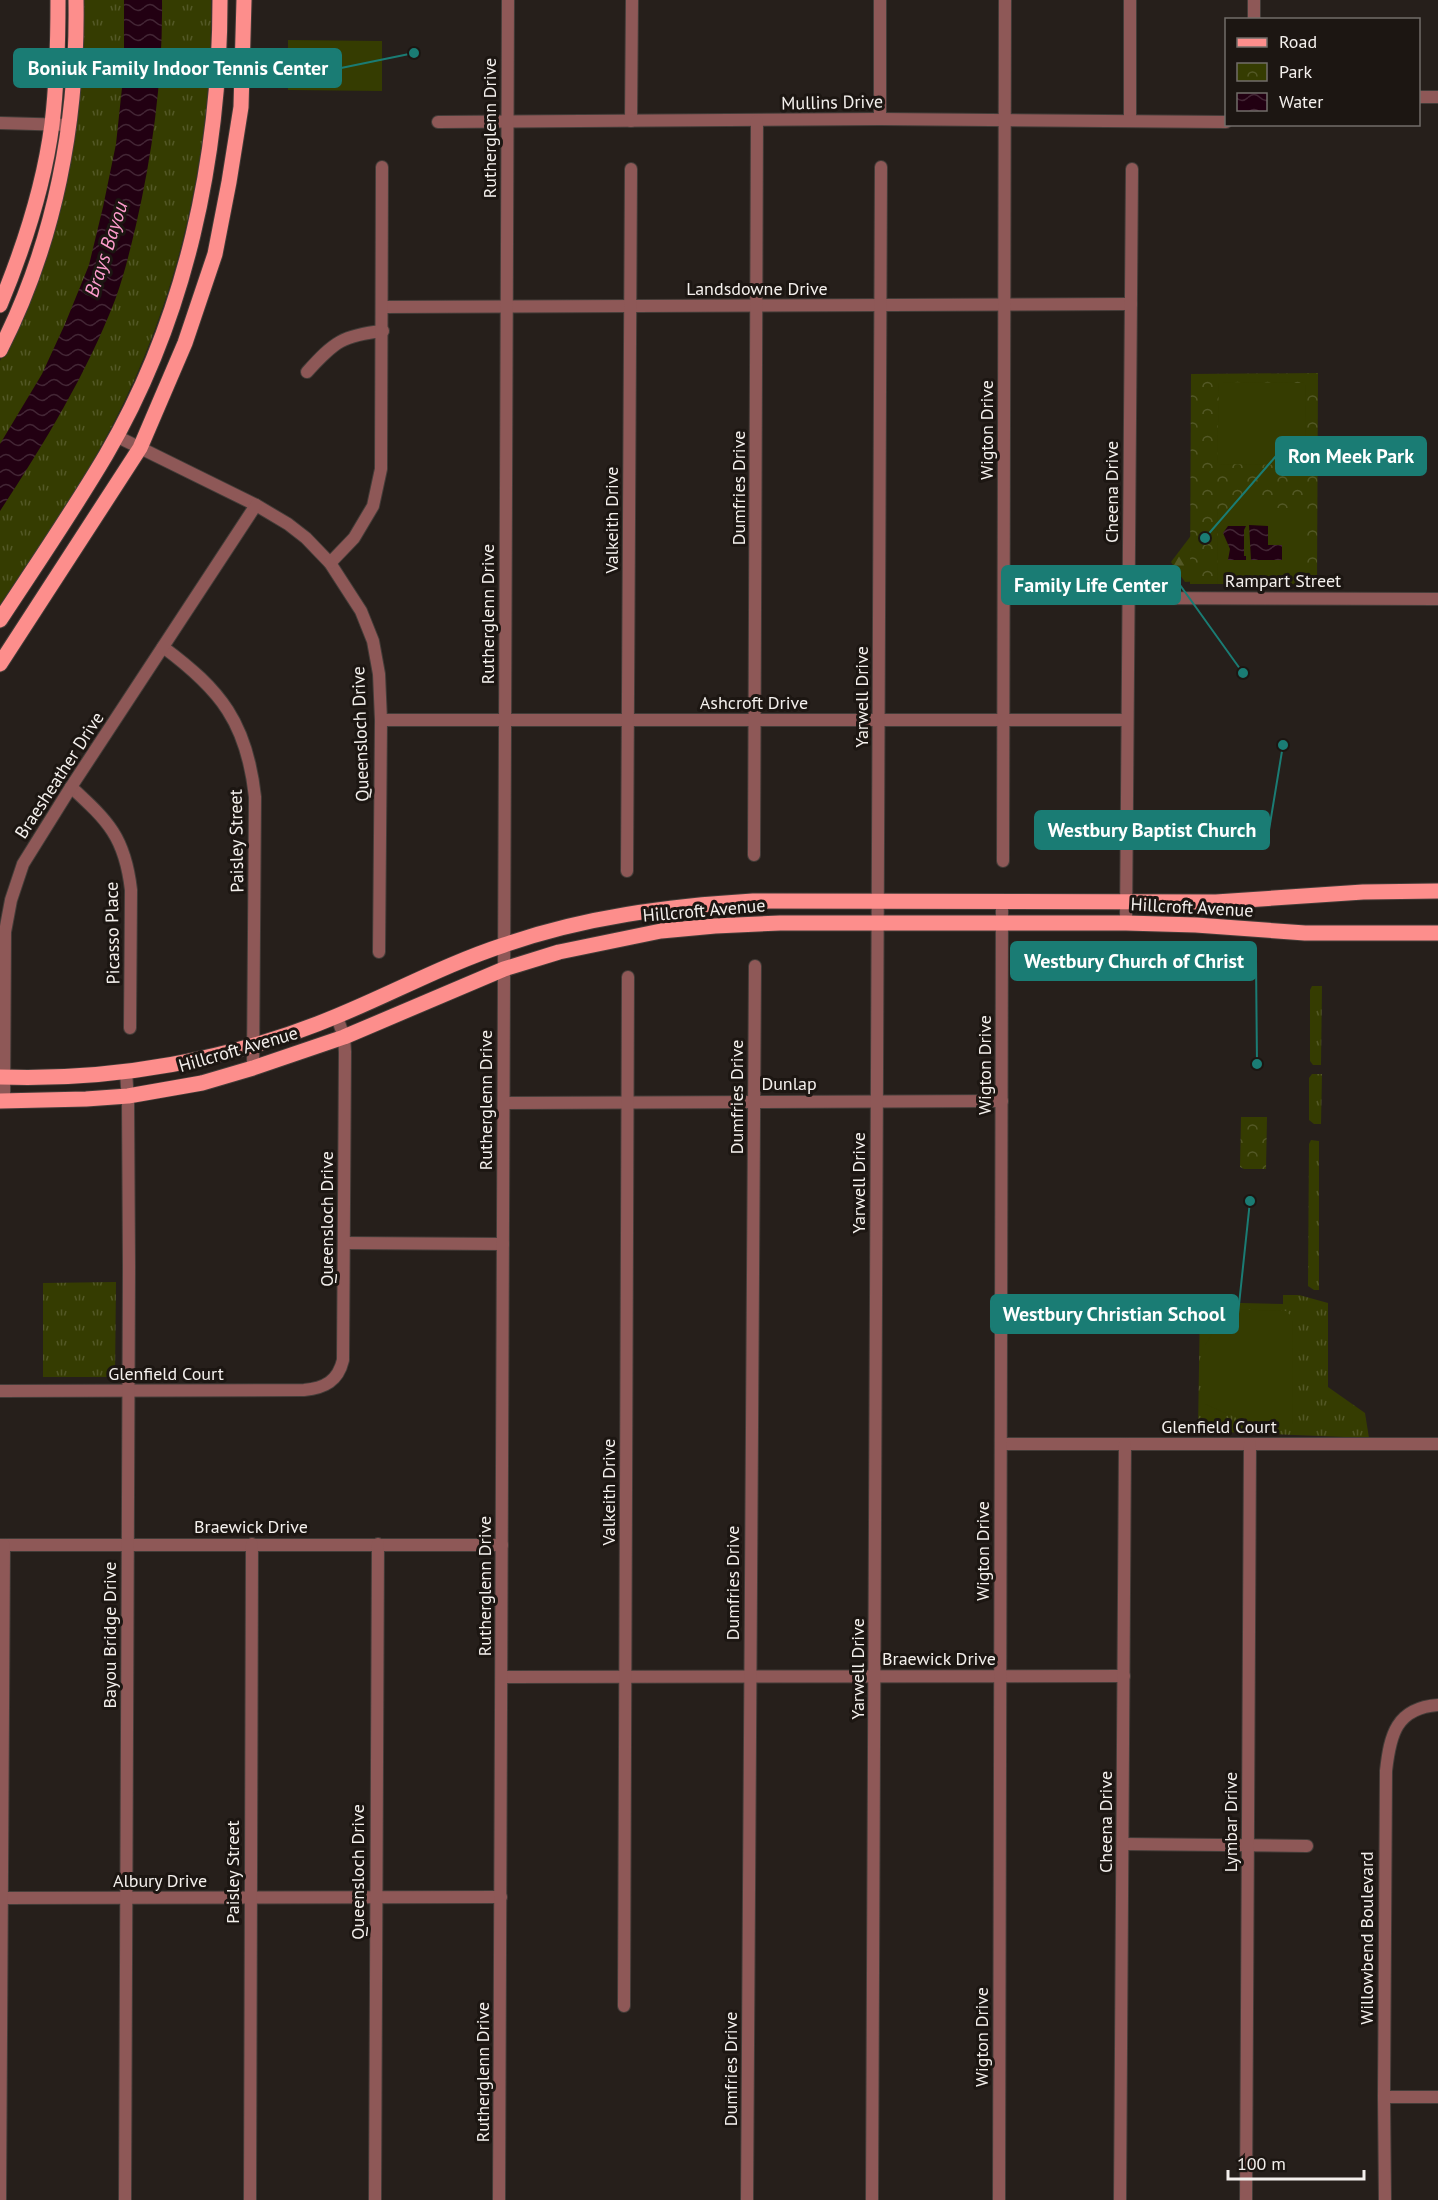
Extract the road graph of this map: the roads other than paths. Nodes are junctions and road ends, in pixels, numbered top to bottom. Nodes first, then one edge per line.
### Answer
1 (220, 0) edge
2 (244, 0) edge
3 (508, 0) edge
4 (632, 0) edge
5 (880, 0) edge
6 (1005, 0) edge
7 (1130, 0) edge
8 (1254, 0) edge
9 (58, 7) edge
10 (76, 7) edge
11 (1254, 18) edge
12 (1420, 97) edge
13 (1438, 97) edge
14 (880, 119) junction
15 (507, 121) junction
16 (632, 121) junction
17 (757, 121) junction
18 (1005, 121) junction
19 (1130, 121) junction
20 (438, 122) dead end
21 (1225, 122) edge
22 (0, 123) edge
23 (52, 125) junction
24 (70, 125) junction
25 (881, 166) dead end
26 (382, 167) dead end
27 (631, 169) dead end
28 (1132, 169) dead end
29 (205, 178) junction
30 (229, 182) junction
31 (1131, 303) junction
32 (1005, 304) junction
33 (0, 305) edge
34 (880, 305) junction
35 (630, 306) junction
36 (757, 306) junction
37 (506, 307) junction
38 (382, 308) junction
39 (382, 331) junction
40 (0, 350) edge
41 (308, 372) dead end
42 (116, 436) junction
43 (140, 448) junction
44 (256, 505) junction
45 (330, 563) junction
46 (1128, 598) junction
47 (1438, 599) edge
48 (0, 620) edge
49 (6, 642) edge
50 (163, 647) junction
51 (0, 664) edge
52 (381, 720) junction
53 (504, 720) junction
54 (628, 720) junction
55 (754, 720) junction
56 (879, 720) junction
57 (1003, 720) junction
58 (1127, 720) junction
59 (71, 787) junction
60 (754, 855) dead end
61 (1003, 861) dead end
62 (627, 871) dead end
63 (1438, 891) edge
64 (878, 900) junction
65 (1126, 901) junction
66 (1002, 902) junction
67 (1438, 922) edge
68 (1126, 923) junction
69 (878, 924) junction
70 (1002, 924) junction
71 (1381, 933) junction
72 (1438, 933) edge
73 (504, 945) junction
74 (379, 952) dead end
75 (755, 966) dead end
76 (504, 969) junction
77 (628, 977) dead end
78 (337, 1017) junction
79 (130, 1028) dead end
80 (344, 1037) junction
81 (254, 1046) junction
82 (254, 1068) junction
83 (126, 1071) junction
84 (2, 1078) edge
85 (128, 1096) junction
86 (2, 1101) edge
87 (628, 1101) junction
88 (754, 1101) junction
89 (1002, 1101) junction
90 (877, 1102) junction
91 (504, 1103) junction
92 (344, 1243) junction
93 (503, 1244) junction
94 (331, 1382) joint
95 (0, 1391) edge
96 (127, 1391) junction
97 (1000, 1444) junction
98 (1125, 1444) junction
99 (1250, 1444) junction
100 (1438, 1444) edge
101 (252, 1544) junction
102 (378, 1544) junction
103 (2, 1545) edge
104 (127, 1545) junction
105 (502, 1545) junction
106 (2, 1668) edge
107 (626, 1676) junction
108 (750, 1676) junction
109 (874, 1676) junction
110 (1000, 1676) junction
111 (1124, 1676) junction
112 (502, 1677) junction
113 (1438, 1705) edge
114 (1, 1784) edge
115 (1123, 1844) junction
116 (1248, 1845) junction
117 (1308, 1846) dead end
118 (375, 1897) junction
119 (1, 1898) edge
120 (126, 1898) junction
121 (501, 1898) junction
122 (250, 1899) junction
123 (624, 2006) dead end
124 (1, 2019) edge
125 (1384, 2097) junction
126 (1438, 2097) edge
127 (0, 2135) edge
128 (0, 2200) edge
129 (125, 2200) edge
130 (250, 2200) edge
131 (375, 2200) edge
132 (499, 2200) edge
133 (747, 2200) edge
134 (872, 2200) edge
135 (999, 2200) edge
136 (1120, 2200) edge
137 (1246, 2200) edge
138 (1385, 2200) edge

1 - 29 main road
2 - 30 main road
3 - 15 street, Rutherglenn Drive
4 - 16 street
5 - 14 street
6 - 18 street, Wigton Drive
7 - 19 street
8 - 11 street
9 - 10 main road
9 - 23 main road
10 - 24 main road
12 - 13 street
14 - 17 street, Mullins Drive
14 - 18 street, Mullins Drive
15 - 16 street, Mullins Drive
15 - 20 street, Mullins Drive
15 - 37 street, Rutherglenn Drive
16 - 17 street, Mullins Drive
17 - 36 street, Dumfries Drive
18 - 19 street, Mullins Drive
18 - 32 street, Wigton Drive
19 - 21 street, Mullins Drive
22 - 23 street
23 - 24 street
23 - 33 main road
24 - 40 main road
25 - 34 street, Yarwell Drive
26 - 38 street
27 - 35 street, Valkeith Drive
28 - 31 street, Cheena Drive
29 - 30 main road
29 - 42 main road
30 - 43 main road
31 - 32 street, Landsdowne Drive
31 - 46 street, Cheena Drive
32 - 34 street, Landsdowne Drive
32 - 57 street, Wigton Drive
34 - 36 street, Landsdowne Drive
34 - 56 street, Yarwell Drive
35 - 36 street, Landsdowne Drive
35 - 37 street, Landsdowne Drive
35 - 54 street, Valkeith Drive
36 - 55 street, Dumfries Drive
37 - 38 street, Landsdowne Drive
37 - 53 street, Rutherglenn Drive
38 - 39 street
39 - 41 street
39 - 45 street
42 - 43 street, Queensloch Drive
42 - 48 main road
43 - 44 street, Queensloch Drive
43 - 49 main road
44 - 45 street, Queensloch Drive
44 - 50 street, Braesheather Drive
45 - 52 street, Queensloch Drive
46 - 47 street, Rampart Street
46 - 58 street, Cheena Drive
49 - 51 main road
50 - 59 street, Braesheather Drive
50 - 81 street, Paisley Street
52 - 53 street, Ashcroft Drive
52 - 74 street, Queensloch Drive
53 - 54 street, Ashcroft Drive
53 - 73 street, Rutherglenn Drive
54 - 55 street, Ashcroft Drive
54 - 62 street, Valkeith Drive
55 - 56 street, Ashcroft Drive
55 - 60 street, Dumfries Drive
56 - 57 street, Ashcroft Drive
56 - 64 street, Yarwell Drive
57 - 58 street, Ashcroft Drive
57 - 61 street, Wigton Drive
58 - 65 street, Cheena Drive
59 - 79 street, Picasso Place
59 - 84 street, Braesheather Drive
63 - 65 main road, Hillcroft Avenue
64 - 66 main road, Hillcroft Avenue
64 - 69 street, Yarwell Drive
64 - 73 main road, Hillcroft Avenue
65 - 66 main road, Hillcroft Avenue
65 - 68 street, Cheena Drive
66 - 70 street, Wigton Drive
67 - 71 main road
68 - 70 main road, Hillcroft Avenue
68 - 71 main road, Hillcroft Avenue
69 - 70 main road, Hillcroft Avenue
69 - 76 main road, Hillcroft Avenue
69 - 90 street, Yarwell Drive
70 - 89 street, Wigton Drive
71 - 72 main road, Hillcroft Avenue
73 - 76 street, Rutherglenn Drive
73 - 78 main road, Hillcroft Avenue
75 - 88 street, Dumfries Drive
76 - 80 main road, Hillcroft Avenue
76 - 91 street, Rutherglenn Drive
77 - 87 street, Valkeith Drive
78 - 80 street, Queensloch Drive
78 - 81 main road, Hillcroft Avenue
80 - 82 main road, Hillcroft Avenue
80 - 92 street, Queensloch Drive
81 - 82 street, Paisley Street
81 - 83 main road, Hillcroft Avenue
82 - 85 main road, Hillcroft Avenue
83 - 84 main road, Hillcroft Avenue
83 - 85 street, Bayou Bridge Drive
84 - 86 street, Braesheather Drive
85 - 86 main road, Hillcroft Avenue
85 - 96 street, Bayou Bridge Drive
87 - 88 street, Dunlap
87 - 91 street, Dunlap
87 - 107 street, Valkeith Drive
88 - 90 street, Dunlap
88 - 108 street, Dumfries Drive
89 - 90 street, Dunlap
89 - 97 street, Wigton Drive
90 - 109 street, Yarwell Drive
91 - 93 street, Rutherglenn Drive
92 - 93 street
92 - 94 street, Queensloch Drive
93 - 105 street, Rutherglenn Drive
94 - 96 street, Glenfield Court
95 - 96 street, Glenfield Court
96 - 104 street, Bayou Bridge Drive
97 - 98 street, Glenfield Court
97 - 110 street, Wigton Drive
98 - 99 street, Glenfield Court
98 - 111 street, Cheena Drive
99 - 100 street, Glenfield Court
99 - 116 street, Lymbar Drive
101 - 102 street, Braewick Drive
101 - 104 street, Braewick Drive
101 - 122 street, Paisley Street
102 - 105 street, Braewick Drive
102 - 118 street, Queensloch Drive
103 - 104 street, Braewick Drive
103 - 106 street
104 - 120 street, Bayou Bridge Drive
105 - 112 street, Rutherglenn Drive
106 - 114 street
107 - 108 street, Braewick Drive
107 - 112 street, Braewick Drive
107 - 123 street, Valkeith Drive
108 - 109 street, Braewick Drive
108 - 133 street, Dumfries Drive
109 - 110 street, Braewick Drive
109 - 134 street, Yarwell Drive
110 - 111 street, Braewick Drive
110 - 135 street, Wigton Drive
111 - 115 street, Cheena Drive
112 - 121 street, Rutherglenn Drive
113 - 125 street, Willowbend Boulevard
114 - 119 street
115 - 116 street
115 - 136 street, Cheena Drive
116 - 117 street
116 - 137 street, Lymbar Drive
118 - 121 street, Albury Drive
118 - 122 street, Albury Drive
118 - 131 street, Queensloch Drive
119 - 120 street, Albury Drive
119 - 124 street
120 - 122 street, Albury Drive
120 - 129 street, Bayou Bridge Drive
121 - 132 street, Rutherglenn Drive
122 - 130 street, Paisley Street
124 - 127 street
125 - 126 street
125 - 138 street, Willowbend Boulevard
127 - 128 street

